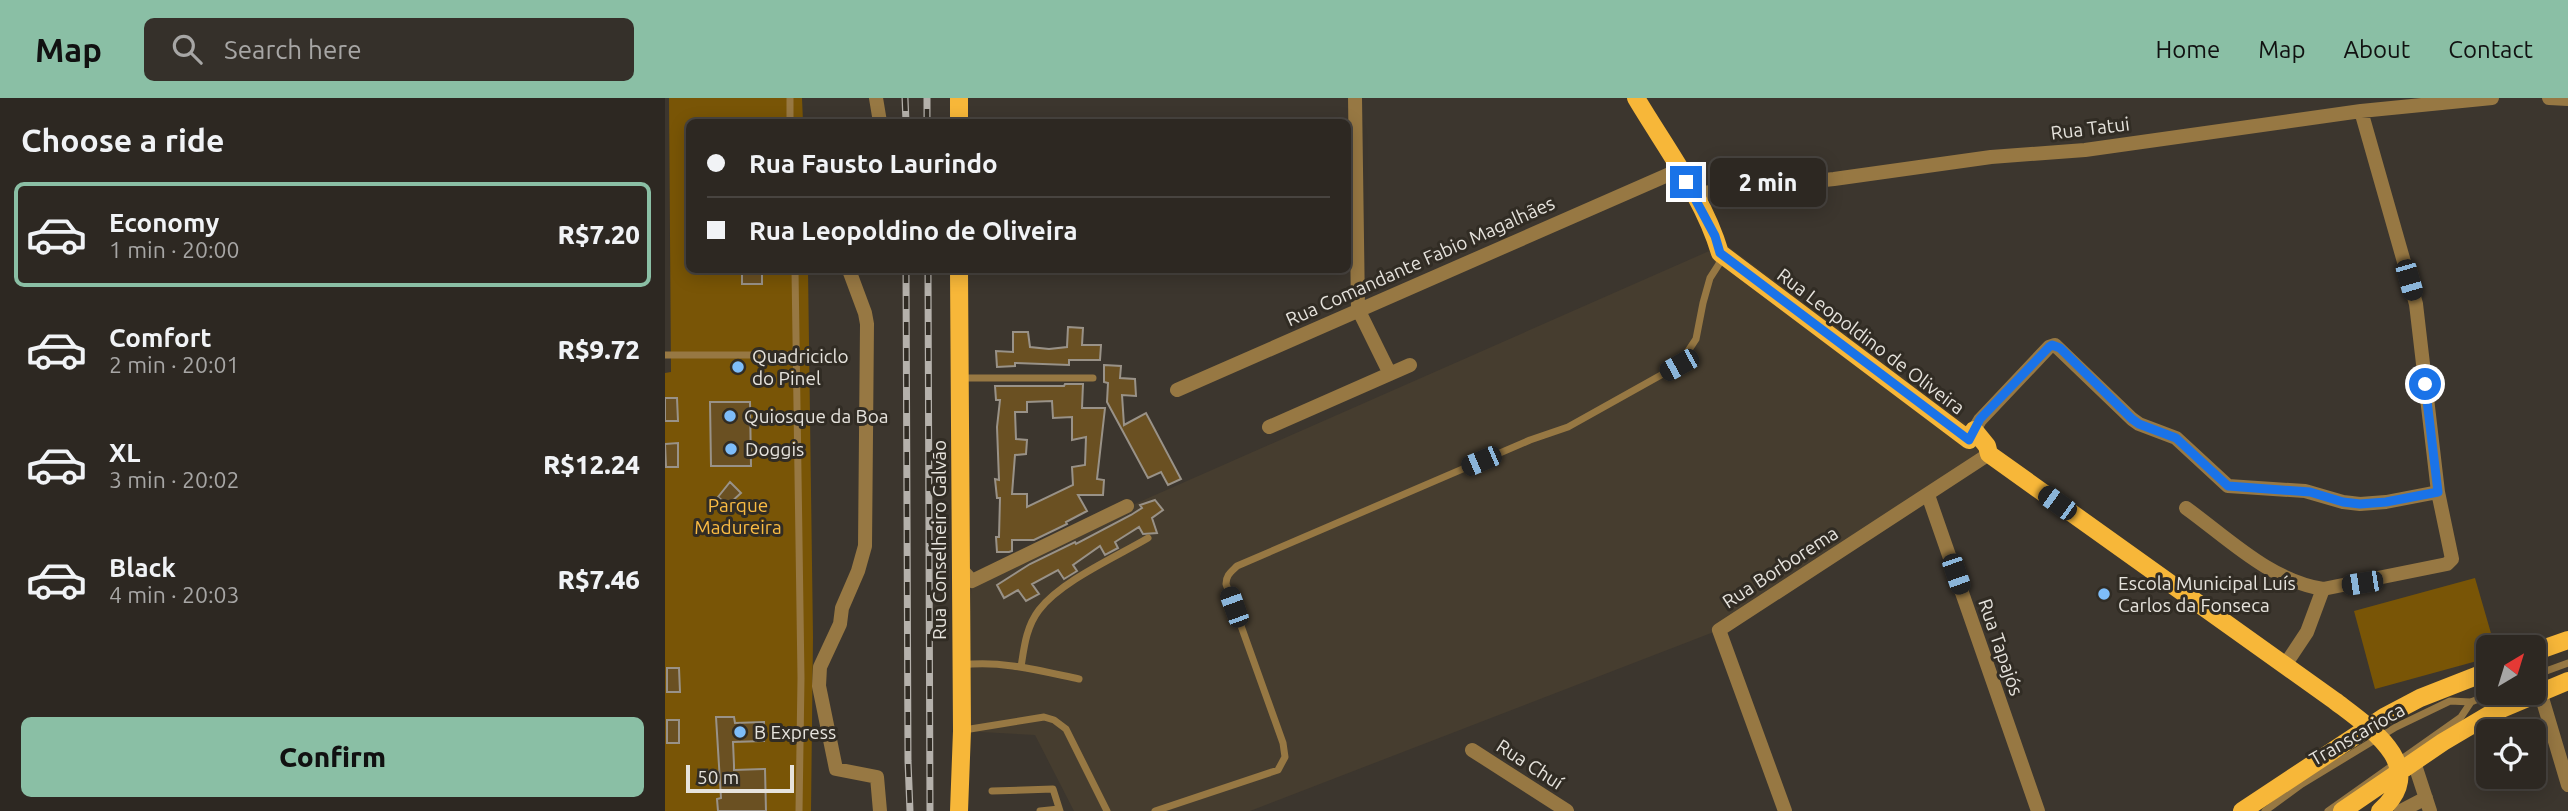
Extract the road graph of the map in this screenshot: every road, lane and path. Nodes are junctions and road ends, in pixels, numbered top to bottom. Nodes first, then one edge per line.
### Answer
1 (790, 98) edge
2 (876, 98) edge
3 (959, 98) edge
4 (1355, 98) edge
5 (1636, 98) edge
6 (2492, 98) edge
7 (2549, 98) edge
8 (2568, 99) edge
9 (2361, 111) junction
10 (790, 119) edge
11 (880, 119) edge
12 (959, 119) edge
13 (1679, 170) junction
14 (1693, 194) junction
15 (1720, 253) junction
16 (795, 273) edge
17 (850, 273) edge
18 (959, 273) edge
19 (1358, 309) junction
20 (665, 355) edge
21 (798, 355) junction
22 (1410, 365) dead end
23 (1390, 374) junction
24 (959, 378) junction
25 (1093, 378) dead end
26 (1177, 390) dead end
27 (1269, 427) dead end
28 (1974, 430) junction
29 (1989, 454) junction
30 (2438, 492) junction
31 (1928, 495) junction
32 (1127, 506) dead end
33 (2186, 508) dead end
34 (1148, 538) dead end
35 (960, 568) junction
36 (2323, 589) junction
37 (2568, 640) edge
38 (2546, 648) edge
39 (2568, 663) edge
40 (961, 665) junction
41 (2285, 665) junction
42 (1021, 667) junction
43 (2546, 673) edge
44 (2476, 676) edge
45 (1079, 679) dead end
46 (2546, 679) edge
47 (2568, 681) edge
48 (2476, 700) edge
49 (2471, 702) junction
50 (2502, 705) edge
51 (2544, 705) edge
52 (963, 731) junction
53 (2374, 731) junction
54 (1472, 750) dead end
55 (2403, 765) junction
56 (2568, 785) edge
57 (992, 791) dead end
58 (2428, 805) edge
59 (1059, 810) edge
60 (799, 811) edge
61 (880, 811) edge
62 (959, 811) edge
63 (1040, 811) edge
64 (1107, 811) edge
65 (1155, 811) edge
66 (1567, 811) edge
67 (1785, 811) edge
68 (2038, 811) edge
69 (2242, 811) edge
70 (2265, 811) edge
71 (2327, 811) edge
72 (2342, 811) edge
73 (2380, 811) edge
74 (2401, 811) edge

1 - 10 lane
2 - 11 street
3 - 12 main road
4 - 19 street
5 - 13 main road
6 - 9 street, Rua Tatui
7 - 8 street
9 - 14 street, Rua Tatui
9 - 30 street
13 - 14 main road
13 - 19 street, Rua Comandante Fabio Magalhães
14 - 15 main road
15 - 28 main road, Rua Leopoldino de Oliveira
15 - 65 lane
16 - 21 lane
17 - 61 street
18 - 24 main road, Rua Conselheiro Galvão
19 - 23 street
19 - 26 street, Rua Comandante Fabio Magalhães
20 - 21 lane
21 - 60 lane
22 - 23 street
23 - 27 street
24 - 25 lane
24 - 35 main road, Rua Conselheiro Galvão
28 - 29 main road, Rua Leopoldino de Oliveira
28 - 30 street
29 - 31 street, Rua Borborema
29 - 41 main road, Rua Leopoldino de Oliveira
30 - 36 street
31 - 67 street, Rua Borborema
31 - 68 street, Rua Tapajós
32 - 35 street
33 - 36 street
34 - 42 lane
35 - 40 main road, Rua Conselheiro Galvão
36 - 41 street
37 - 38 main road
39 - 43 lane
40 - 42 lane
40 - 52 main road, Rua Conselheiro Galvão
41 - 53 main road, Rua Leopoldino de Oliveira
42 - 45 lane
44 - 53 main road
46 - 47 main road
48 - 49 lane, Transcarioca
49 - 53 lane, Transcarioca
49 - 55 lane, Transcarioca
50 - 55 main road
51 - 56 street
52 - 62 main road, Rua Conselheiro Galvão
52 - 64 lane
53 - 55 main road, Rua Leopoldino de Oliveira
53 - 69 main road
53 - 70 lane, Transcarioca
54 - 66 street, Rua Chuí
55 - 58 street
55 - 71 lane, Transcarioca
55 - 72 main road
55 - 73 main road
57 - 59 lane
58 - 74 street
59 - 63 lane

